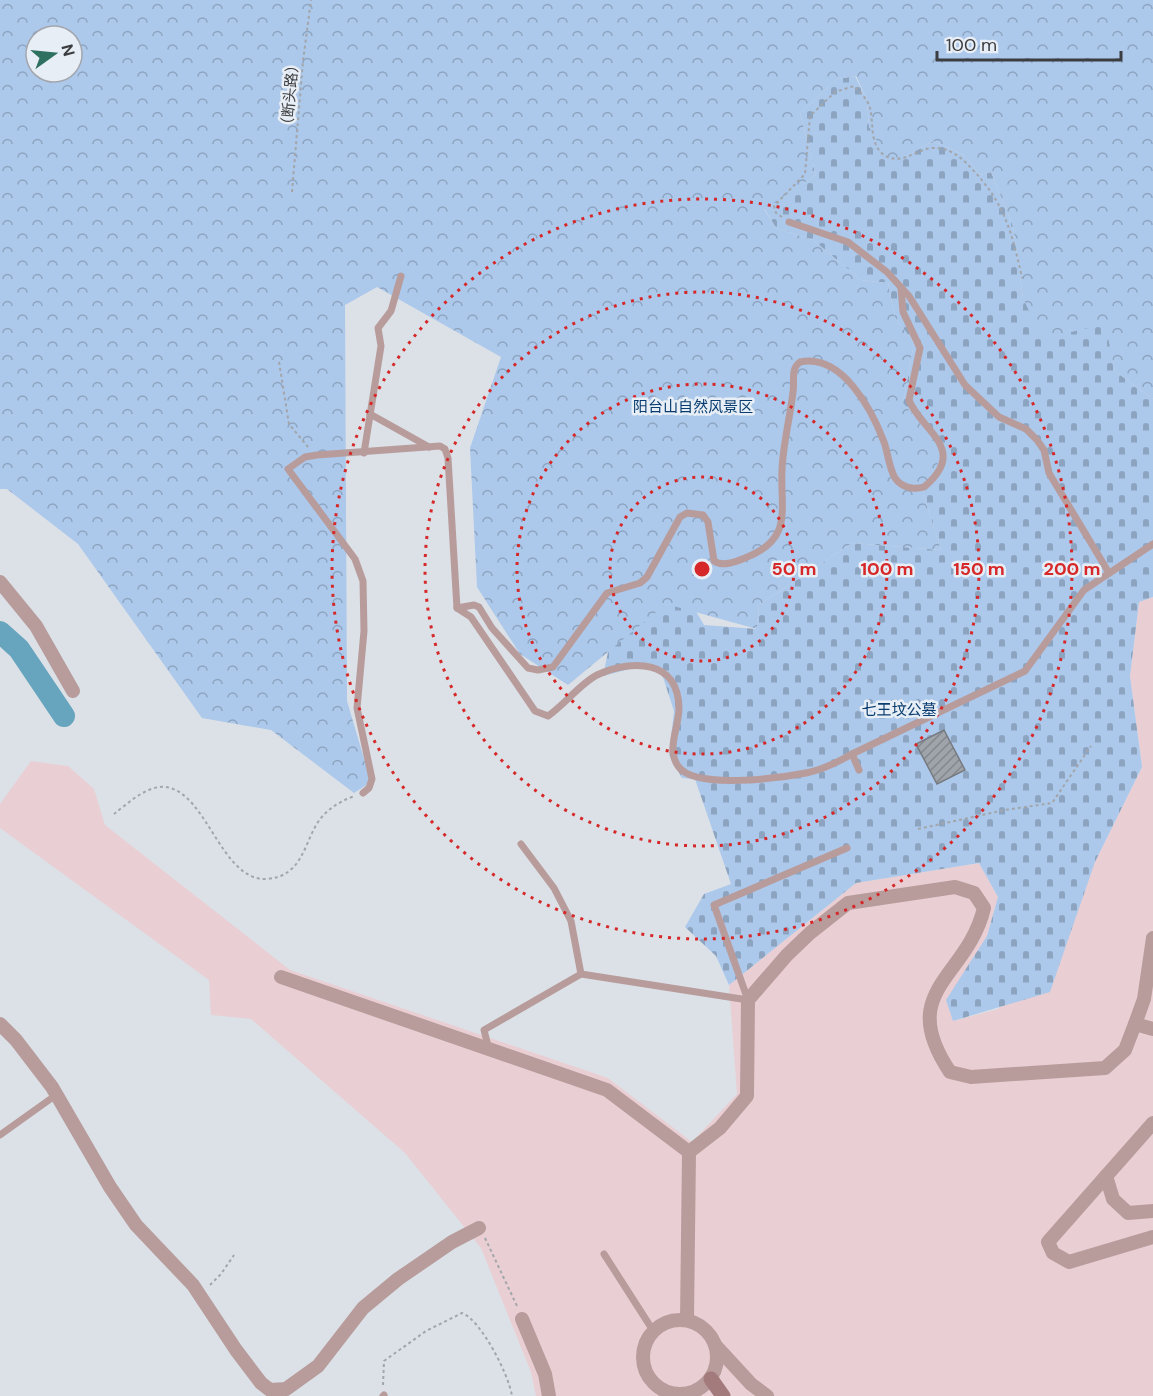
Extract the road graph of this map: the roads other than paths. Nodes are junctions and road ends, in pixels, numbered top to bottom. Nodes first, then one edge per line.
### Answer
1 (789, 222) road end
2 (401, 276) dead end
3 (902, 288) junction
4 (370, 414) junction
5 (429, 447) junction
6 (363, 453) junction
7 (1153, 544) edge
8 (1109, 573) junction
9 (0, 582) edge
10 (457, 608) junction
11 (73, 691) dead end
12 (852, 754) junction
13 (859, 770) dead end
14 (363, 793) road end
15 (522, 844) dead end
16 (847, 848) dead end
17 (1153, 938) edge
18 (581, 974) junction
19 (281, 977) dead end
20 (748, 1000) junction
21 (0, 1024) edge
22 (1135, 1024) junction
23 (1153, 1029) edge
24 (489, 1050) junction
25 (57, 1094) junction
26 (1153, 1123) edge
27 (0, 1135) edge
28 (689, 1152) junction
29 (1106, 1176) junction
30 (1153, 1211) edge
31 (479, 1228) road end
32 (1153, 1237) edge
33 (604, 1254) dead end
34 (522, 1319) road end
35 (687, 1320) junction
36 (654, 1332) junction
37 (716, 1346) junction
38 (711, 1379) junction
39 (290, 1392) edge
40 (699, 1393) edge
41 (663, 1394) edge
42 (549, 1396) edge
43 (723, 1396) edge
44 (767, 1396) edge

1 - 3 lane
2 - 4 lane
3 - 8 lane
3 - 10 lane
4 - 5 lane
4 - 6 lane
5 - 6 lane
5 - 10 lane
6 - 14 lane
7 - 8 lane
8 - 12 lane
9 - 11 street
10 - 12 lane
12 - 13 lane
15 - 18 lane
16 - 20 lane
17 - 22 street
18 - 20 lane
18 - 24 lane
19 - 24 street
20 - 22 street
20 - 28 street
21 - 25 street
22 - 23 street
24 - 28 street
25 - 27 lane
25 - 39 street
26 - 29 street
28 - 35 street
29 - 30 street
29 - 32 street
31 - 39 street
33 - 36 lane
34 - 42 street
35 - 36 street
35 - 37 street
36 - 41 street
37 - 38 street
37 - 44 street
38 - 40 street
38 - 43 street
40 - 41 street

